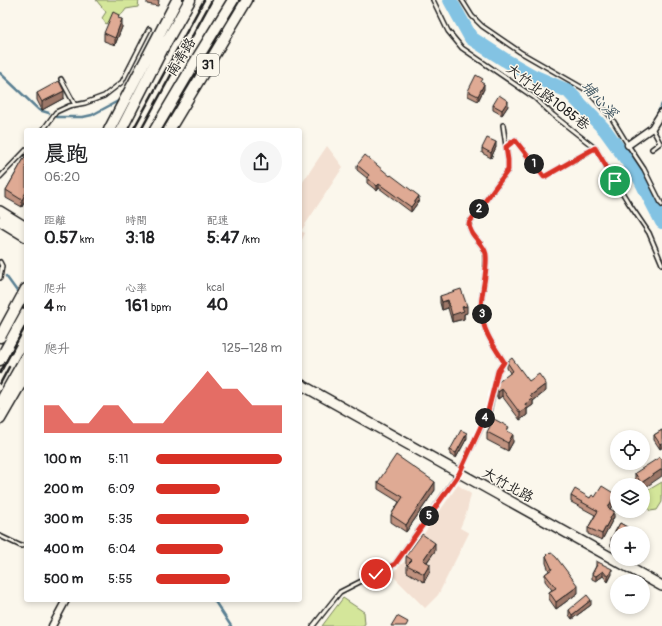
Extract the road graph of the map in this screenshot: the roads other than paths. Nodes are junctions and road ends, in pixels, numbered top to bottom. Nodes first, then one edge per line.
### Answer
1 (177, 0) edge
2 (190, 0) edge
3 (233, 0) edge
4 (247, 0) edge
5 (433, 0) edge
6 (462, 0) edge
7 (149, 28) dead end
8 (61, 79) dead end
9 (75, 105) junction
10 (662, 112) edge
11 (503, 125) dead end
12 (44, 128) edge
13 (110, 128) edge
14 (122, 128) edge
15 (157, 128) edge
16 (170, 128) edge
17 (652, 128) junction
18 (628, 146) junction
19 (506, 147) junction
20 (595, 148) junction
21 (652, 149) dead end
22 (24, 152) edge
23 (0, 177) edge
24 (662, 205) edge
25 (0, 211) edge
26 (0, 222) edge
27 (24, 226) edge
28 (24, 236) edge
29 (0, 262) edge
30 (662, 264) edge
31 (0, 278) edge
32 (24, 293) edge
33 (24, 317) edge
34 (0, 336) edge
35 (0, 360) edge
36 (24, 361) edge
37 (24, 377) edge
38 (302, 385) edge
39 (0, 403) edge
40 (0, 419) edge
41 (459, 474) junction
42 (0, 536) edge
43 (24, 545) edge
44 (662, 586) edge
45 (65, 602) edge
46 (52, 626) edge
47 (313, 626) edge

1 - 13 main road
2 - 14 main road, 南青路
3 - 15 main road, 南青路 / 31
4 - 16 main road, 31
5 - 20 lane, 大竹北路1085巷
6 - 18 lane
7 - 9 lane
8 - 9 lane
9 - 12 lane
10 - 17 street
11 - 19 lane
17 - 18 street
17 - 21 lane
18 - 24 lane
19 - 20 lane
19 - 41 lane
20 - 30 lane, 大竹北路1085巷
22 - 23 lane
25 - 27 street
26 - 28 street
29 - 31 lane
32 - 34 main road
33 - 35 main road
36 - 39 main road
37 - 40 main road
38 - 41 street, 大竹北路
41 - 44 street, 大竹北路
41 - 47 lane
42 - 43 lane
45 - 46 street

